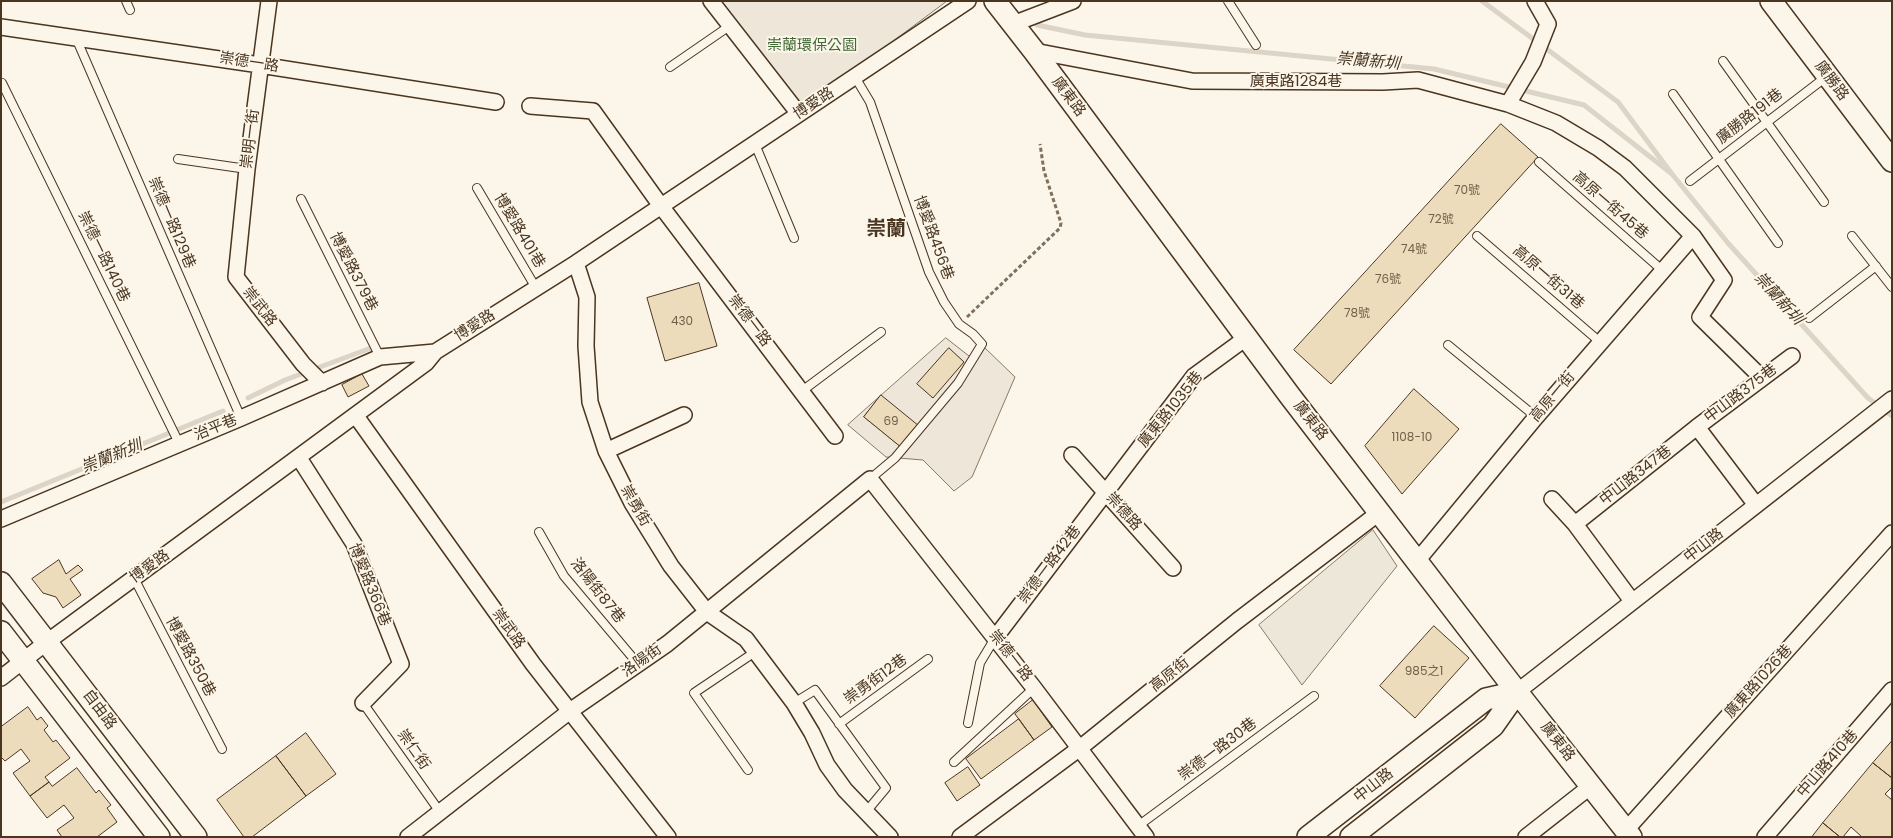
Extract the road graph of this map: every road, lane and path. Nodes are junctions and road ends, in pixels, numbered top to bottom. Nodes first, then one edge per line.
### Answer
1 (126, 1) edge
2 (269, 1) edge
3 (711, 1) edge
4 (968, 1) edge
5 (995, 1) edge
6 (1073, 1) edge
7 (1228, 1) edge
8 (1535, 1) edge
9 (1771, 1) edge
10 (130, 10) dead end
11 (1013, 24) junction
12 (731, 26) junction
13 (1, 27) edge
14 (76, 38) junction
15 (1256, 45) dead end
16 (1034, 51) junction
17 (1723, 61) dead end
18 (260, 64) junction
19 (670, 67) dead end
20 (1827, 76) junction
21 (855, 77) junction
22 (2, 83) edge
23 (1673, 94) dead end
24 (496, 102) dead end
25 (1508, 104) junction
26 (530, 106) dead end
27 (799, 114) junction
28 (1766, 122) junction
29 (755, 144) junction
30 (1040, 144) dead end
31 (178, 158) dead end
32 (1719, 159) junction
33 (1892, 160) edge
34 (1539, 162) dead end
35 (247, 169) junction
36 (1690, 181) dead end
37 (477, 188) dead end
38 (301, 199) dead end
39 (1824, 202) dead end
40 (661, 206) junction
41 (1478, 236) dead end
42 (1692, 236) junction
43 (1852, 236) dead end
44 (794, 238) dead end
45 (1778, 242) dead end
46 (576, 263) junction
47 (1876, 266) junction
48 (1662, 270) junction
49 (236, 277) joint
50 (1892, 287) edge
51 (536, 288) junction
52 (1809, 318) dead end
53 (959, 324) junction
54 (880, 332) dead end
55 (1246, 338) junction
56 (1600, 342) junction
57 (1448, 345) dead end
58 (435, 352) junction
59 (1792, 356) dead end
60 (380, 357) junction
61 (1762, 378) junction
62 (319, 380) junction
63 (802, 391) junction
64 (1891, 400) edge
65 (684, 415) dead end
66 (356, 416) junction
67 (1536, 417) junction
68 (242, 418) junction
69 (1697, 427) junction
70 (835, 436) dead end
71 (178, 442) junction
72 (606, 451) junction
73 (1072, 455) dead end
74 (299, 458) junction
75 (870, 479) junction
76 (1105, 493) junction
77 (1552, 499) dead end
78 (1756, 506) junction
79 (1380, 512) junction
80 (1, 519) edge
81 (1575, 524) junction
82 (539, 532) dead end
83 (1892, 533) edge
84 (1418, 561) junction
85 (1173, 568) dead end
86 (134, 578) junction
87 (1, 583) edge
88 (1632, 601) junction
89 (708, 612) junction
90 (1, 632) edge
91 (995, 638) junction
92 (47, 642) junction
93 (755, 652) junction
94 (928, 659) dead end
95 (23, 660) junction
96 (638, 664) junction
97 (1, 678) edge
98 (1034, 688) junction
99 (1892, 690) edge
100 (1517, 692) junction
101 (1314, 696) dead end
102 (363, 703) joint
103 (794, 703) junction
104 (570, 711) junction
105 (968, 723) dead end
106 (839, 724) junction
107 (1080, 748) junction
108 (222, 749) dead end
109 (954, 762) dead end
110 (748, 770) dead end
111 (1590, 786) junction
112 (440, 812) junction
113 (866, 812) junction
114 (1142, 832) edge
115 (1628, 834) edge
116 (159, 837) edge
117 (196, 837) edge
118 (408, 837) edge
119 (668, 837) edge
120 (890, 837) edge
121 (960, 837) edge
122 (1308, 837) edge
123 (1351, 837) edge
124 (1526, 837) edge
125 (1765, 837) edge

1 - 10 lane
2 - 18 street, 崇明一街
3 - 12 street
4 - 21 street, 博愛路
5 - 11 street, 廣東路
6 - 11 street
7 - 15 lane
8 - 25 street
9 - 20 street, 廣勝路
11 - 16 street, 廣東路
12 - 19 lane
12 - 27 street
13 - 14 street, 崇德一路
14 - 18 street, 崇德一路
14 - 68 lane, 崇德一路129巷
16 - 25 street, 廣東路1284巷
16 - 55 street, 廣東路
17 - 28 lane
18 - 24 street, 崇德一路
18 - 35 street, 崇明一街
20 - 28 lane, 廣勝路191巷
20 - 33 street, 廣勝路
21 - 27 street, 博愛路
21 - 53 lane, 博愛路456巷
22 - 71 lane, 崇德一路140巷
23 - 32 lane
25 - 42 street, 廣東路1284巷
26 - 40 street, 崇德一路
27 - 29 street, 博愛路
28 - 32 lane, 廣勝路191巷
28 - 39 lane
29 - 40 street, 博愛路
29 - 44 lane
30 - 53 path
31 - 35 lane
32 - 36 lane, 廣勝路191巷
32 - 45 lane
34 - 48 lane, 高原一街45巷
35 - 49 street, 崇明一街
37 - 51 lane, 博愛路401巷
38 - 60 lane, 博愛路379巷
40 - 46 street, 博愛路
40 - 63 street, 崇德一路
41 - 56 lane, 高原一街31巷
42 - 48 street, 高原一街
42 - 61 street, 廣東路1284巷
43 - 47 lane
46 - 51 street, 博愛路
46 - 72 street, 崇勇街
47 - 50 lane
47 - 52 lane
48 - 56 street, 高原一街
49 - 62 street, 崇武路
51 - 58 street, 博愛路
53 - 75 lane, 博愛路456巷
54 - 63 lane
55 - 76 street, 廣東路1035巷
55 - 79 street, 廣東路
56 - 67 street, 高原一街
57 - 67 lane
58 - 60 street, 治平巷
58 - 66 street, 博愛路
59 - 61 street, 中山路375巷
60 - 62 street, 治平巷
61 - 69 street, 中山路375巷
62 - 68 street, 治平巷
63 - 70 street, 崇德一路
64 - 78 street, 中山路
65 - 72 street
66 - 74 street, 博愛路
66 - 104 street, 崇武路
67 - 84 street, 高原一街
68 - 71 street, 治平巷
69 - 78 street, 中山路375巷
69 - 81 street, 中山路347巷
71 - 80 street, 治平巷
72 - 89 street, 崇勇街
73 - 76 street, 崇德路
74 - 86 street, 博愛路
74 - 102 street, 博愛路366巷
75 - 89 street, 洛陽街
75 - 91 street, 崇德一路
76 - 85 street, 崇德路
76 - 91 street, 崇德一路42巷
77 - 81 street
78 - 88 street, 中山路
79 - 84 street, 廣東路
79 - 107 street, 高原街
81 - 88 street
82 - 96 lane, 洛陽街87巷
83 - 115 street, 廣東路1026巷
84 - 100 street, 廣東路
86 - 92 street, 博愛路
86 - 108 lane, 博愛路350巷
87 - 92 street, 自由路
88 - 100 street, 中山路
89 - 93 street, 崇勇街
89 - 96 street, 洛陽街
90 - 95 street, 自由路
91 - 98 street, 崇德一路
91 - 105 lane
92 - 95 street, 博愛路
92 - 117 street, 自由路
93 - 103 street, 崇勇街
93 - 110 lane
94 - 106 lane, 崇勇街12巷
95 - 97 street, 博愛路
95 - 116 street, 自由路
96 - 104 street, 洛陽街
98 - 107 street, 崇德一路
98 - 109 lane
99 - 125 street, 中山路410巷
100 - 111 street, 廣東路
100 - 122 street, 中山路
100 - 123 street, 中山路
101 - 114 lane, 崇德一路30巷
102 - 112 lane, 崇仁街
103 - 106 lane
103 - 113 street, 崇勇街
104 - 112 street, 洛陽街
104 - 119 street, 崇武路
106 - 113 lane
107 - 114 street, 崇德一路
107 - 121 street, 高原街
111 - 115 street, 廣東路
111 - 124 street
112 - 118 street, 洛陽街
113 - 120 street, 崇勇街

